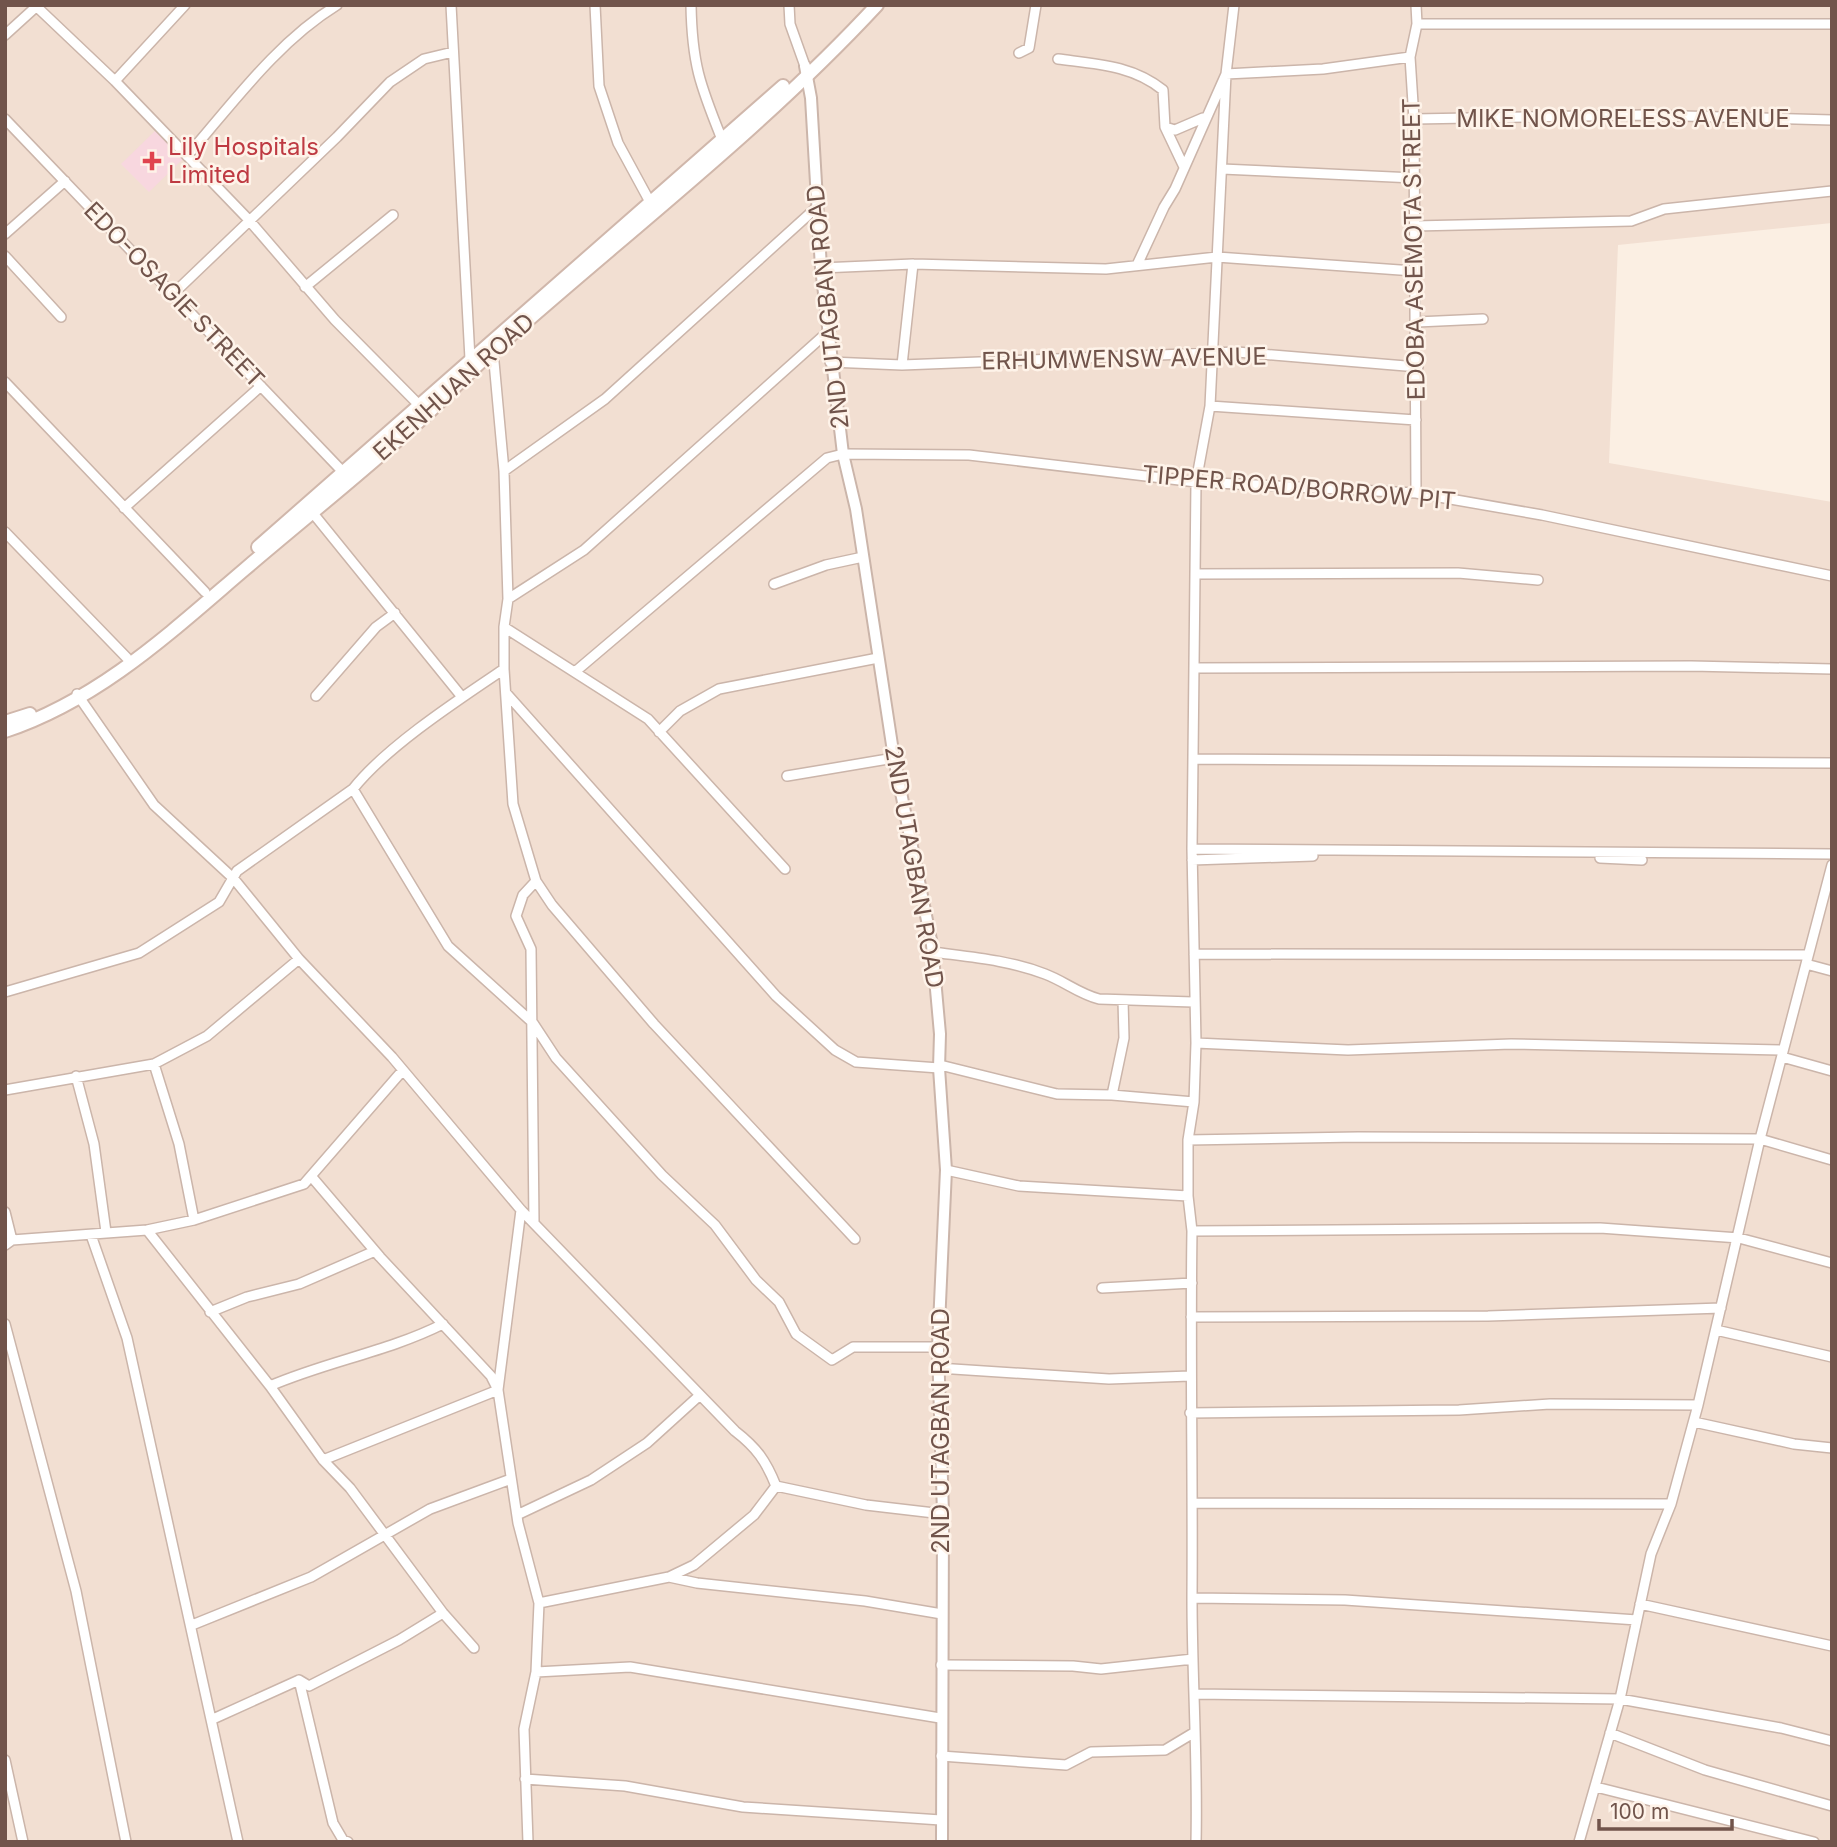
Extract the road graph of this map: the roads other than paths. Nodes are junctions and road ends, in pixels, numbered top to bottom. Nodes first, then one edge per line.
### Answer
1 (185, 5) edge
2 (337, 5) edge
3 (451, 5) edge
4 (594, 5) edge
5 (691, 5) edge
6 (789, 5) edge
7 (866, 5) edge
8 (877, 5) edge
9 (1036, 5) edge
10 (1234, 5) edge
11 (1416, 5) edge
12 (38, 6) edge
13 (1417, 24) junction
14 (1832, 24) edge
15 (5, 36) edge
16 (453, 52) junction
17 (1019, 53) dead end
18 (1410, 57) junction
19 (1058, 59) dead end
20 (807, 69) junction
21 (1226, 74) junction
22 (116, 81) junction
23 (1203, 118) junction
24 (5, 119) edge
25 (1414, 119) junction
26 (1832, 121) edge
27 (1165, 127) junction
28 (721, 138) junction
29 (187, 156) junction
30 (1184, 167) junction
31 (1222, 169) junction
32 (1414, 178) junction
33 (65, 181) junction
34 (1832, 191) edge
35 (650, 202) junction
36 (816, 208) junction
37 (393, 215) dead end
38 (248, 219) junction
39 (1415, 226) junction
40 (5, 234) edge
41 (5, 256) edge
42 (1217, 257) junction
43 (1138, 263) junction
44 (913, 264) junction
45 (821, 268) junction
46 (1414, 271) junction
47 (305, 287) junction
48 (173, 294) junction
49 (61, 317) dead end
50 (1483, 319) dead end
51 (1417, 322) junction
52 (831, 329) junction
53 (493, 351) junction
54 (1210, 353) junction
55 (470, 359) junction
56 (831, 362) junction
57 (902, 365) junction
58 (1418, 367) junction
59 (5, 382) edge
60 (261, 386) junction
61 (1210, 406) junction
62 (424, 410) junction
63 (1416, 420) junction
64 (843, 454) junction
65 (504, 471) junction
66 (343, 472) junction
67 (1196, 482) junction
68 (1416, 493) junction
69 (124, 508) junction
70 (312, 512) junction
71 (5, 532) edge
72 (18, 540) dead end
73 (7, 548) edge
74 (863, 557) junction
75 (1195, 574) junction
76 (1832, 576) edge
77 (1538, 580) dead end
78 (774, 584) dead end
79 (205, 592) junction
80 (508, 599) junction
81 (395, 613) junction
82 (504, 627) junction
83 (127, 657) junction
84 (878, 658) junction
85 (1195, 668) junction
86 (504, 669) junction
87 (1832, 669) edge
88 (576, 671) junction
89 (506, 694) junction
90 (78, 696) junction
91 (316, 696) dead end
92 (462, 697) junction
93 (5, 722) edge
94 (5, 731) edge
95 (659, 732) junction
96 (894, 758) junction
97 (1195, 759) junction
98 (1643, 761) dead end
99 (1832, 763) edge
100 (787, 776) dead end
101 (353, 789) junction
102 (1192, 849) junction
103 (1832, 854) edge
104 (1192, 860) junction
105 (1642, 860) dead end
106 (1832, 865) edge
107 (785, 869) dead end
108 (234, 879) junction
109 (536, 881) junction
110 (933, 952) junction
111 (1194, 954) junction
112 (299, 958) junction
113 (1807, 959) junction
114 (1832, 971) edge
115 (5, 992) edge
116 (1123, 1000) junction
117 (1193, 1002) junction
118 (533, 1023) junction
119 (1196, 1043) junction
120 (1782, 1054) junction
121 (154, 1064) junction
122 (939, 1067) junction
123 (403, 1070) junction
124 (1832, 1071) edge
125 (76, 1076) junction
126 (5, 1090) edge
127 (1112, 1095) junction
128 (1194, 1102) junction
129 (1760, 1139) junction
130 (1188, 1140) junction
131 (1832, 1160) edge
132 (946, 1170) junction
133 (311, 1176) junction
134 (1188, 1196) junction
135 (521, 1210) junction
136 (5, 1212) edge
137 (194, 1220) junction
138 (534, 1223) junction
139 (147, 1230) junction
140 (1192, 1231) junction
141 (106, 1232) junction
142 (91, 1235) junction
143 (1739, 1238) junction
144 (855, 1239) dead end
145 (9, 1242) edge
146 (375, 1251) junction
147 (1832, 1263) edge
148 (1192, 1283) junction
149 (1102, 1288) dead end
150 (1721, 1308) junction
151 (210, 1312) junction
152 (1191, 1317) junction
153 (5, 1324) edge
154 (443, 1324) junction
155 (1716, 1330) junction
156 (938, 1347) junction
157 (1832, 1357) edge
158 (938, 1368) junction
159 (1190, 1376) junction
160 (270, 1387) junction
161 (498, 1390) junction
162 (700, 1395) junction
163 (1698, 1405) junction
164 (1191, 1413) junction
165 (1694, 1422) junction
166 (1832, 1448) edge
167 (323, 1460) junction
168 (511, 1479) junction
169 (776, 1486) junction
170 (1192, 1503) junction
171 (1671, 1504) junction
172 (943, 1514) junction
173 (517, 1515) junction
174 (386, 1536) junction
175 (669, 1577) junction
176 (1192, 1598) junction
177 (538, 1603) junction
178 (1640, 1604) junction
179 (443, 1613) junction
180 (942, 1614) junction
181 (1637, 1620) junction
182 (192, 1625) junction
183 (1832, 1646) edge
184 (474, 1648) dead end
185 (1193, 1658) junction
186 (941, 1665) junction
187 (536, 1672) junction
188 (299, 1680) junction
189 (1195, 1694) junction
190 (1620, 1699) junction
191 (940, 1717) junction
192 (213, 1719) junction
193 (1195, 1732) junction
194 (1610, 1733) junction
195 (1832, 1741) edge
196 (941, 1756) junction
197 (5, 1760) edge
198 (525, 1779) junction
199 (1596, 1787) junction
200 (1832, 1806) edge
201 (942, 1820) junction
202 (23, 1842) edge
203 (126, 1842) edge
204 (238, 1842) edge
205 (348, 1842) edge
206 (528, 1842) edge
207 (942, 1842) edge
208 (1196, 1842) edge
209 (1579, 1842) edge
210 (1814, 1842) edge

1 - 22 street
2 - 29 street
3 - 16 street
4 - 35 street
5 - 28 street
6 - 20 street
7 - 20 main road, EKENHUAN ROAD
8 - 20 main road, EKENHUAN ROAD
9 - 17 street
10 - 21 street
11 - 13 street, EDOBA ASEMOTA STREET
12 - 15 street
12 - 22 street
13 - 14 street
13 - 18 street, EDOBA ASEMOTA STREET
16 - 38 street
16 - 55 street
18 - 21 street
18 - 25 street, EDOBA ASEMOTA STREET
19 - 27 street
20 - 28 main road, EKENHUAN ROAD
20 - 36 street, 2ND UTAGBAN ROAD
20 - 53 main road, EKENHUAN ROAD
21 - 23 street
21 - 31 street
22 - 29 street
23 - 27 street
23 - 30 street
24 - 33 street, EDO-OSAGIE STREET
25 - 26 street, MIKE NOMORELESS AVENUE
25 - 32 street, EDOBA ASEMOTA STREET
27 - 30 street
28 - 35 main road, EKENHUAN ROAD
29 - 38 street
30 - 43 street
31 - 32 street
31 - 42 street
32 - 39 street, EDOBA ASEMOTA STREET
33 - 40 street
33 - 48 street, EDO-OSAGIE STREET
34 - 39 street
35 - 55 main road, EKENHUAN ROAD
36 - 45 street, 2ND UTAGBAN ROAD
36 - 65 street
37 - 47 street
38 - 47 street
38 - 48 street
39 - 46 street, EDOBA ASEMOTA STREET
41 - 49 street
42 - 43 street
42 - 46 street
42 - 54 street
43 - 44 street
44 - 45 street
44 - 57 street
45 - 52 street, 2ND UTAGBAN ROAD
46 - 51 street, EDOBA ASEMOTA STREET
47 - 62 street
48 - 60 street, EDO-OSAGIE STREET
50 - 51 street
51 - 58 street, EDOBA ASEMOTA STREET
52 - 56 street, 2ND UTAGBAN ROAD
52 - 80 street
53 - 62 main road, EKENHUAN ROAD
53 - 65 street
54 - 57 street, ERHUMWENSW AVENUE
54 - 58 street, ERHUMWENSW AVENUE
54 - 61 street
55 - 62 main road, EKENHUAN ROAD
56 - 57 street, ERHUMWENSW AVENUE
56 - 64 street, 2ND UTAGBAN ROAD
58 - 63 street, EDOBA ASEMOTA STREET
59 - 69 street
60 - 66 street, EDO-OSAGIE STREET
60 - 69 street
61 - 63 street
61 - 67 street
62 - 66 main road, EKENHUAN ROAD
62 - 70 main road, EKENHUAN ROAD
63 - 68 street, EDOBA ASEMOTA STREET
64 - 67 street, TIPPER ROAD/BORROW PIT
64 - 74 street, 2ND UTAGBAN ROAD
64 - 88 street
65 - 80 street
66 - 79 main road, EKENHUAN ROAD
67 - 68 street, TIPPER ROAD/BORROW PIT
67 - 75 street
68 - 76 street, TIPPER ROAD/BORROW PIT
69 - 79 street
70 - 81 street
70 - 90 main road, EKENHUAN ROAD
71 - 83 street
72 - 73 street
74 - 78 street
74 - 84 street, 2ND UTAGBAN ROAD
75 - 77 street
75 - 85 street
79 - 83 main road, EKENHUAN ROAD
80 - 82 street
81 - 91 street
81 - 92 street
82 - 86 street
82 - 88 street
83 - 90 main road, EKENHUAN ROAD
84 - 95 street
84 - 96 street, 2ND UTAGBAN ROAD
85 - 87 street
85 - 97 street
86 - 89 street
86 - 92 street
88 - 95 street
89 - 109 street
89 - 122 street
90 - 93 main road, EKENHUAN ROAD
90 - 94 main road, EKENHUAN ROAD
90 - 108 street
92 - 101 street
95 - 107 street
96 - 100 street
96 - 110 street, 2ND UTAGBAN ROAD
97 - 98 street
97 - 99 street
97 - 102 street
101 - 108 street
101 - 118 street
102 - 103 street
102 - 104 street
104 - 105 street
104 - 111 street
106 - 113 street
108 - 112 street
108 - 115 street
109 - 118 street
109 - 144 street
110 - 116 street
110 - 122 street, 2ND UTAGBAN ROAD
111 - 113 street
111 - 117 street
112 - 121 street
112 - 123 street
113 - 114 street
113 - 120 street
116 - 117 street
116 - 127 street
117 - 119 street
118 - 138 street
118 - 156 street
119 - 120 street
119 - 128 street
120 - 124 street
120 - 129 street
121 - 125 street
121 - 137 street
122 - 127 street
122 - 132 street, 2ND UTAGBAN ROAD
123 - 133 street
123 - 135 street
125 - 126 street
125 - 141 street
127 - 128 street
128 - 130 street
129 - 130 street
129 - 131 street
129 - 143 street
130 - 134 street
132 - 134 street
132 - 156 street, 2ND UTAGBAN ROAD
133 - 137 street
133 - 146 street
134 - 140 street
135 - 138 street
135 - 161 street
136 - 145 street
137 - 139 street
138 - 162 street
139 - 141 street
139 - 151 street
140 - 143 street
140 - 148 street
141 - 142 street
142 - 145 street
142 - 182 street
143 - 147 street
143 - 150 street
146 - 151 street
146 - 154 street
148 - 149 street
148 - 152 street
150 - 152 street
150 - 155 street
151 - 160 street
152 - 159 street
153 - 203 street
154 - 160 street
154 - 161 street
155 - 157 street
155 - 163 street
156 - 158 street, 2ND UTAGBAN ROAD
158 - 159 street
158 - 172 street, 2ND UTAGBAN ROAD
159 - 164 street
160 - 167 street
161 - 167 street
161 - 168 street
162 - 169 street
162 - 173 street
163 - 164 street
163 - 165 street
164 - 170 street
165 - 166 street
165 - 171 street
167 - 174 street
168 - 173 street
168 - 174 street
169 - 172 street
169 - 175 street
170 - 171 street
170 - 176 street
171 - 178 street
172 - 180 street, 2ND UTAGBAN ROAD
173 - 177 street
174 - 179 street
174 - 182 street
175 - 177 street
175 - 180 street
176 - 181 street
176 - 185 street
177 - 187 street
178 - 181 street
178 - 183 street
179 - 184 street
179 - 188 street
180 - 186 street, 2ND UTAGBAN ROAD
181 - 190 street
182 - 192 street
185 - 186 street
185 - 189 street
186 - 191 street, 2ND UTAGBAN ROAD
187 - 191 street
187 - 198 street
188 - 192 street
188 - 205 street
189 - 190 street
189 - 193 street
190 - 194 street
190 - 195 street
191 - 196 street, 2ND UTAGBAN ROAD
192 - 204 street
193 - 196 street
193 - 208 street
194 - 199 street
194 - 200 street
196 - 201 street, 2ND UTAGBAN ROAD
197 - 202 street
198 - 201 street
198 - 206 street
199 - 209 street
199 - 210 street
201 - 207 street, 2ND UTAGBAN ROAD

